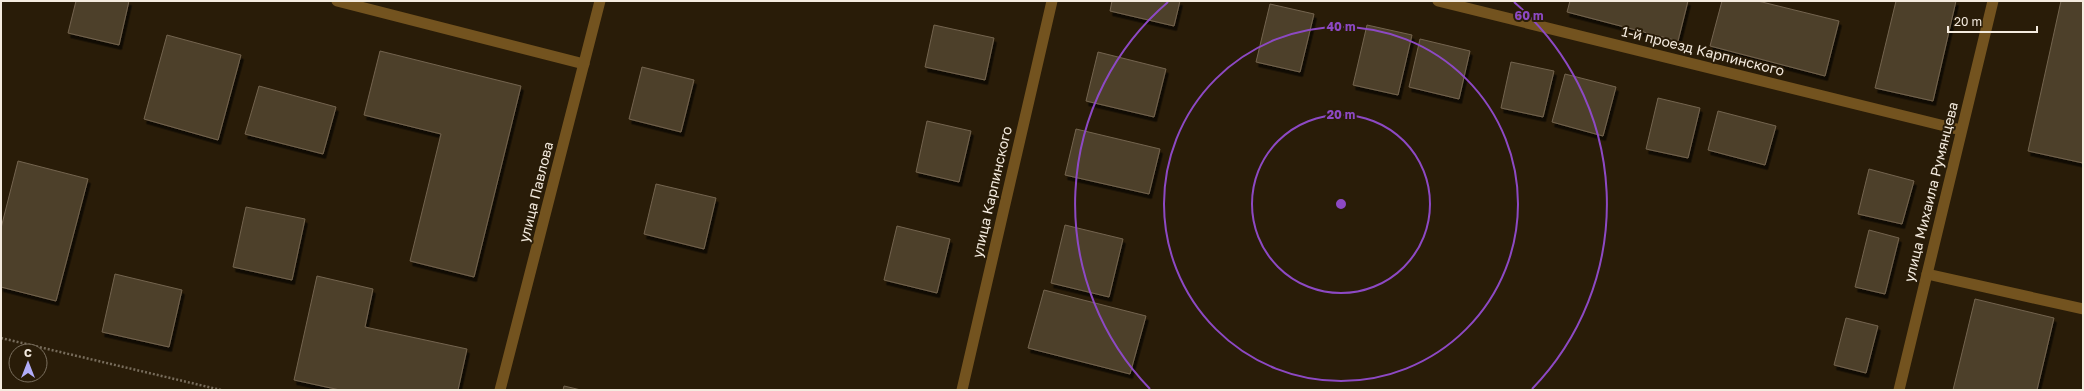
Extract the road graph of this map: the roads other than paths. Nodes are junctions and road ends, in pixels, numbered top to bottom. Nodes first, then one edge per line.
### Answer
1 (337, 1) edge
2 (600, 1) edge
3 (1052, 1) edge
4 (1438, 1) edge
5 (1992, 1) edge
6 (584, 64) junction
7 (1961, 130) junction
8 (1927, 274) junction
9 (2083, 309) edge
10 (500, 390) edge
11 (962, 390) edge
12 (1899, 390) edge

1 - 6 street
2 - 6 street, улица Павлова
3 - 11 street, улица Карпинского
4 - 7 street, 1-й проезд Карпинского
5 - 7 street, улица Михаила Румянцева
6 - 10 street, улица Павлова
7 - 8 street, улица Михаила Румянцева
8 - 9 street
8 - 12 street, улица Михаила Румянцева

